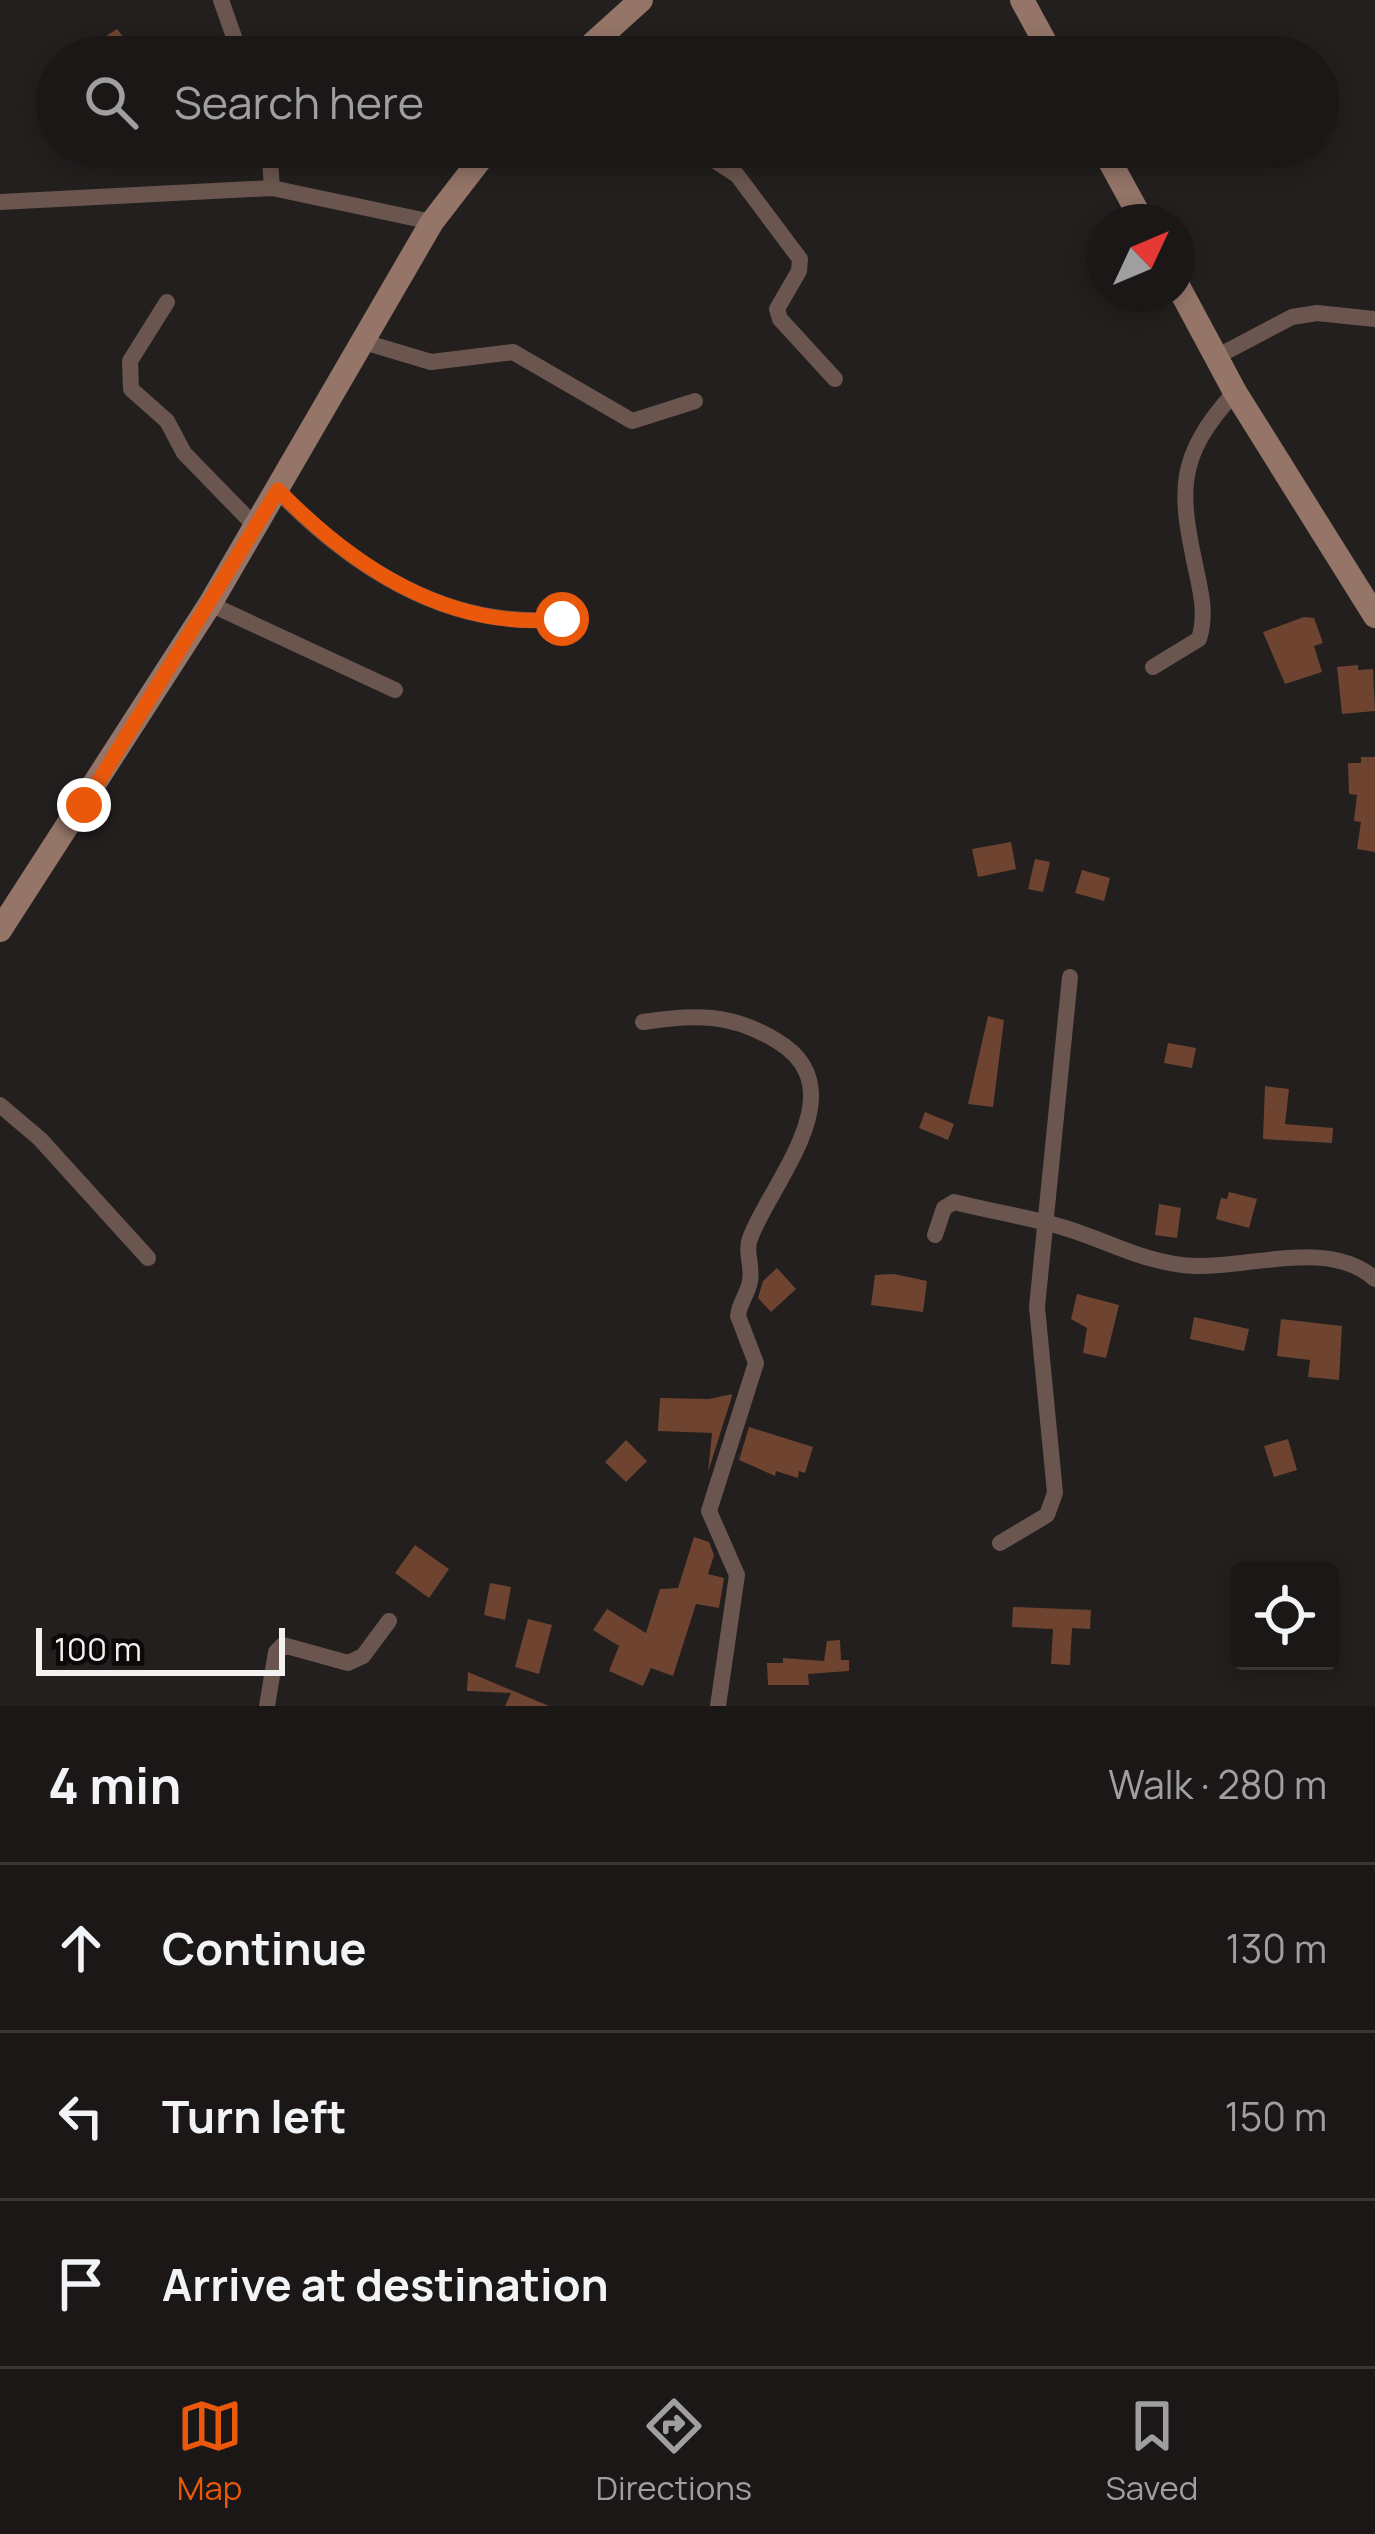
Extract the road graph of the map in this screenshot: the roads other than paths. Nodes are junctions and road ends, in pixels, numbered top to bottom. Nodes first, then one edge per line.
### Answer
1 (221, 0) edge
2 (641, 0) edge
3 (1022, 0) edge
4 (608, 28) junction
5 (234, 36) edge
6 (600, 36) edge
7 (612, 36) edge
8 (1042, 36) edge
9 (271, 168) edge
10 (474, 168) edge
11 (726, 168) edge
12 (1113, 168) edge
13 (272, 188) junction
14 (0, 202) edge
15 (1133, 204) edge
16 (432, 222) junction
17 (167, 302) dead end
18 (1192, 312) edge
19 (1375, 319) edge
20 (364, 342) junction
21 (1216, 357) junction
22 (835, 379) dead end
23 (1235, 392) junction
24 (694, 401) dead end
25 (278, 490) junction
26 (256, 527) junction
27 (210, 604) junction
28 (1375, 616) edge
29 (562, 619) dead end
30 (1153, 667) dead end
31 (395, 690) dead end
32 (0, 930) edge
33 (1070, 977) dead end
34 (644, 1022) dead end
35 (0, 1106) edge
36 (1042, 1223) junction
37 (934, 1235) dead end
38 (148, 1258) dead end
39 (1375, 1279) edge
40 (1000, 1543) dead end
41 (389, 1621) dead end
42 (267, 1706) edge
43 (718, 1706) edge

1 - 5 street
2 - 4 main road
3 - 8 main road
4 - 6 main road
4 - 7 street
9 - 13 street
10 - 16 main road
11 - 22 street
12 - 15 main road
13 - 14 street
13 - 16 street
16 - 20 main road
17 - 26 street
18 - 21 main road
19 - 21 street
20 - 24 street
20 - 25 main road
21 - 23 main road
23 - 28 main road
23 - 30 street
25 - 26 main road
25 - 29 street
26 - 27 main road
27 - 31 street
27 - 32 main road
33 - 36 street
34 - 43 street
35 - 38 street
36 - 37 street
36 - 39 street
36 - 40 street
41 - 42 street

